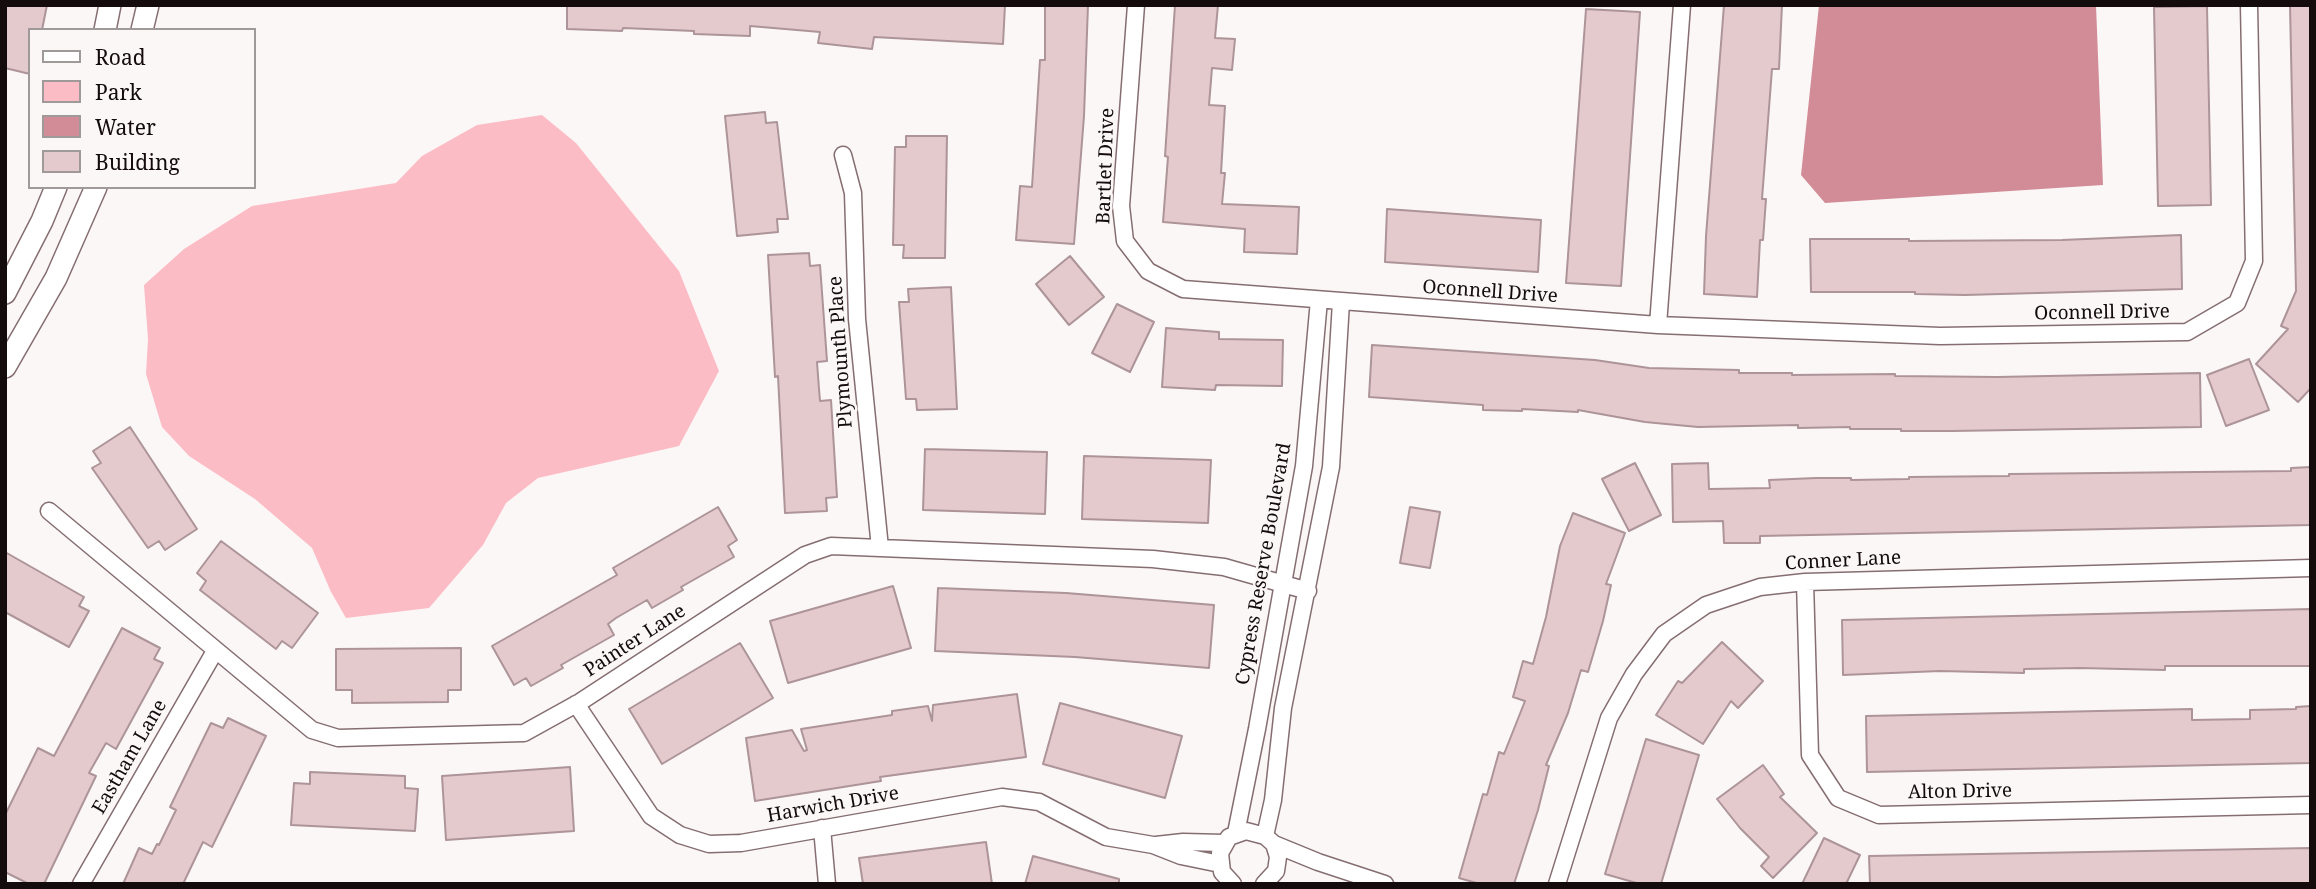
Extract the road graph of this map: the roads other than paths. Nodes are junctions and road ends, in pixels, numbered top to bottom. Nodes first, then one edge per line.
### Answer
1 (110, 5) edge
2 (148, 5) edge
3 (1136, 5) edge
4 (1682, 5) edge
5 (2249, 5) edge
6 (105, 28) edge
7 (142, 28) edge
8 (843, 155) dead end
9 (55, 189) edge
10 (95, 189) edge
11 (5, 293) edge
12 (1319, 300) junction
13 (1341, 302) junction
14 (1658, 325) junction
15 (7, 362) edge
16 (49, 511) dead end
17 (880, 548) junction
18 (2311, 568) edge
19 (1805, 582) junction
20 (1284, 584) junction
21 (1308, 591) junction
22 (215, 651) junction
23 (576, 704) junction
24 (2311, 805) edge
25 (822, 828) junction
26 (1230, 838) junction
27 (1269, 840) junction
28 (1153, 845) junction
29 (1226, 877) edge
30 (1269, 883) edge
31 (81, 884) edge
32 (827, 884) edge
33 (1385, 884) edge
34 (1557, 884) edge

1 - 6 street
2 - 7 street
3 - 12 street, Bartlet Drive
4 - 14 street
5 - 14 street, Oconnell Drive
8 - 17 street, Plymounth Place
9 - 11 street
10 - 15 street
12 - 13 street, Oconnell Drive
12 - 20 street, Cypress Reserve Boulevard
13 - 14 street, Oconnell Drive
13 - 21 street
16 - 22 street, Painter Lane
17 - 20 street, Painter Lane
17 - 23 street, Painter Lane
18 - 19 street, Conner Lane
19 - 24 street, Alton Drive
19 - 34 street, Conner Lane
20 - 21 street, Painter Lane
20 - 26 street, Cypress Reserve Boulevard
21 - 27 street
22 - 23 street, Painter Lane
22 - 31 street, Eastham Lane
23 - 25 street, Harwich Drive
25 - 28 street, Harwich Drive
25 - 32 street
26 - 27 street, Harwich Drive
26 - 28 street, Harwich Drive
26 - 29 street, Cypress Reserve Boulevard
27 - 30 street
27 - 33 street, Harwich Drive
28 - 29 street, Harwich Drive

